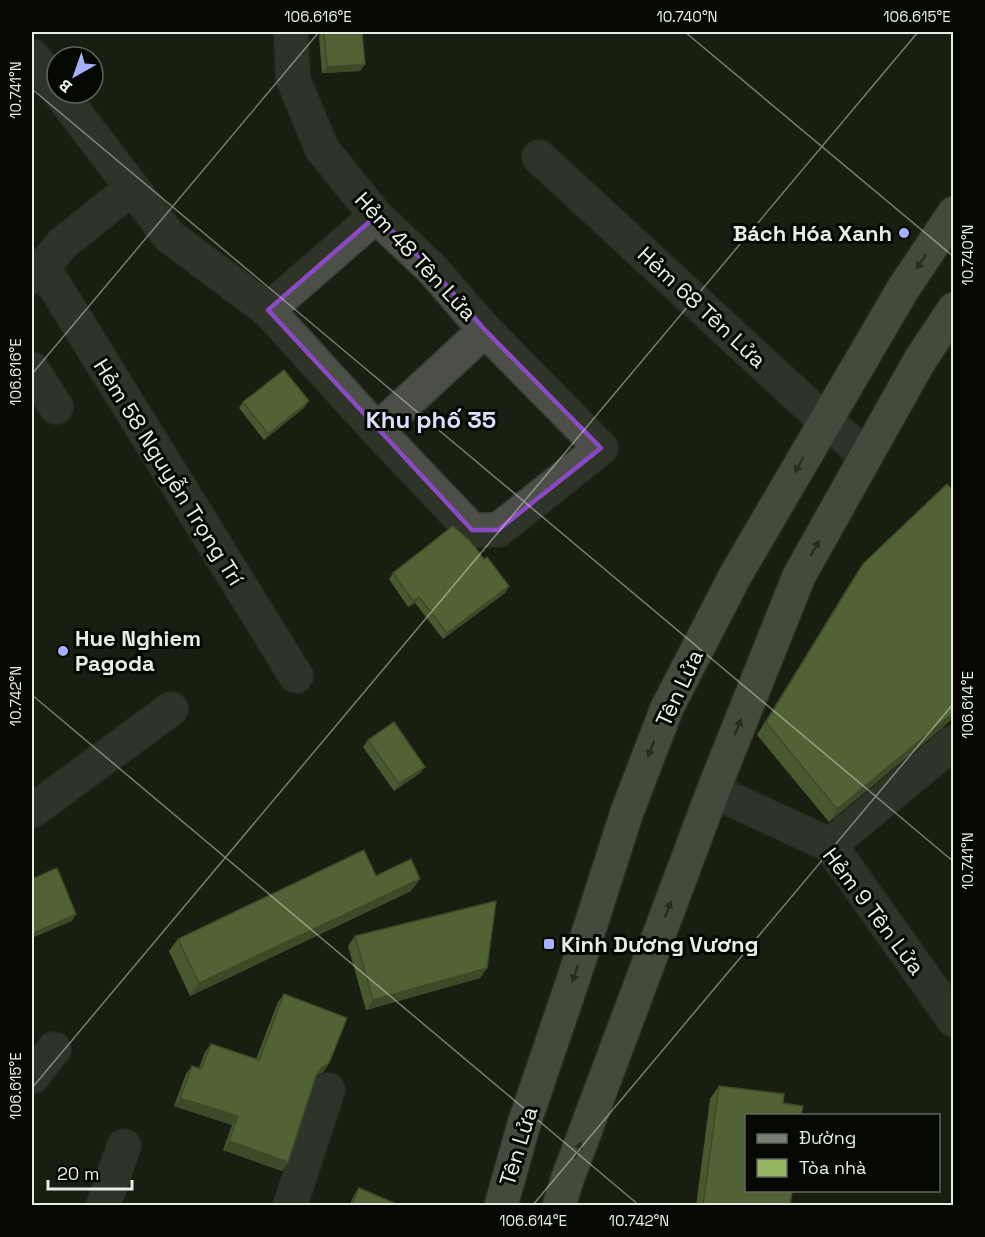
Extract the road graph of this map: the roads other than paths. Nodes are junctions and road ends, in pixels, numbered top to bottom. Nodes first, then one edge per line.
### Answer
1 (291, 32) edge
2 (32, 56) edge
3 (45, 74) edge
4 (69, 105) edge
5 (539, 157) dead end
6 (132, 188) junction
7 (954, 213) edge
8 (376, 216) junction
9 (37, 272) edge
10 (954, 309) edge
11 (268, 310) junction
12 (485, 330) junction
13 (32, 369) edge
14 (56, 407) dead end
15 (825, 421) junction
16 (376, 430) junction
17 (867, 455) junction
18 (296, 676) dead end
19 (171, 709) dead end
20 (954, 742) edge
21 (712, 790) junction
22 (32, 811) edge
23 (830, 845) junction
24 (954, 1020) edge
25 (54, 1049) dead end
26 (32, 1077) edge
27 (328, 1090) dead end
28 (124, 1146) dead end
29 (103, 1206) edge
30 (290, 1206) edge
31 (501, 1206) edge
32 (559, 1206) edge

1 - 8 street, Hẻm 48 Tên Lửa
2 - 3 street
4 - 6 street
5 - 15 street, Hẻm 68 Tên Lửa
6 - 9 street, Hẻm 58 Nguyễn Trọng Trí
6 - 11 street
7 -> 15 main road, Tên Lửa
8 - 11 street
8 - 12 street, Hẻm 48 Tên Lửa
9 - 18 street, Hẻm 58 Nguyễn Trọng Trí
10 - 17 main road
11 - 16 street
12 - 16 street
12 - 16 street, Hẻm 48 Tên Lửa
13 - 14 street
15 - 17 street, Hẻm 68 Tên Lửa
15 -> 31 main road, Tên Lửa
21 -> 17 main road
19 - 22 street
20 - 23 street
21 - 23 street, Hẻm 9 Tên Lửa
32 -> 21 main road
23 - 24 street, Hẻm 9 Tên Lửa
25 - 26 street
27 - 30 street
28 - 29 street

